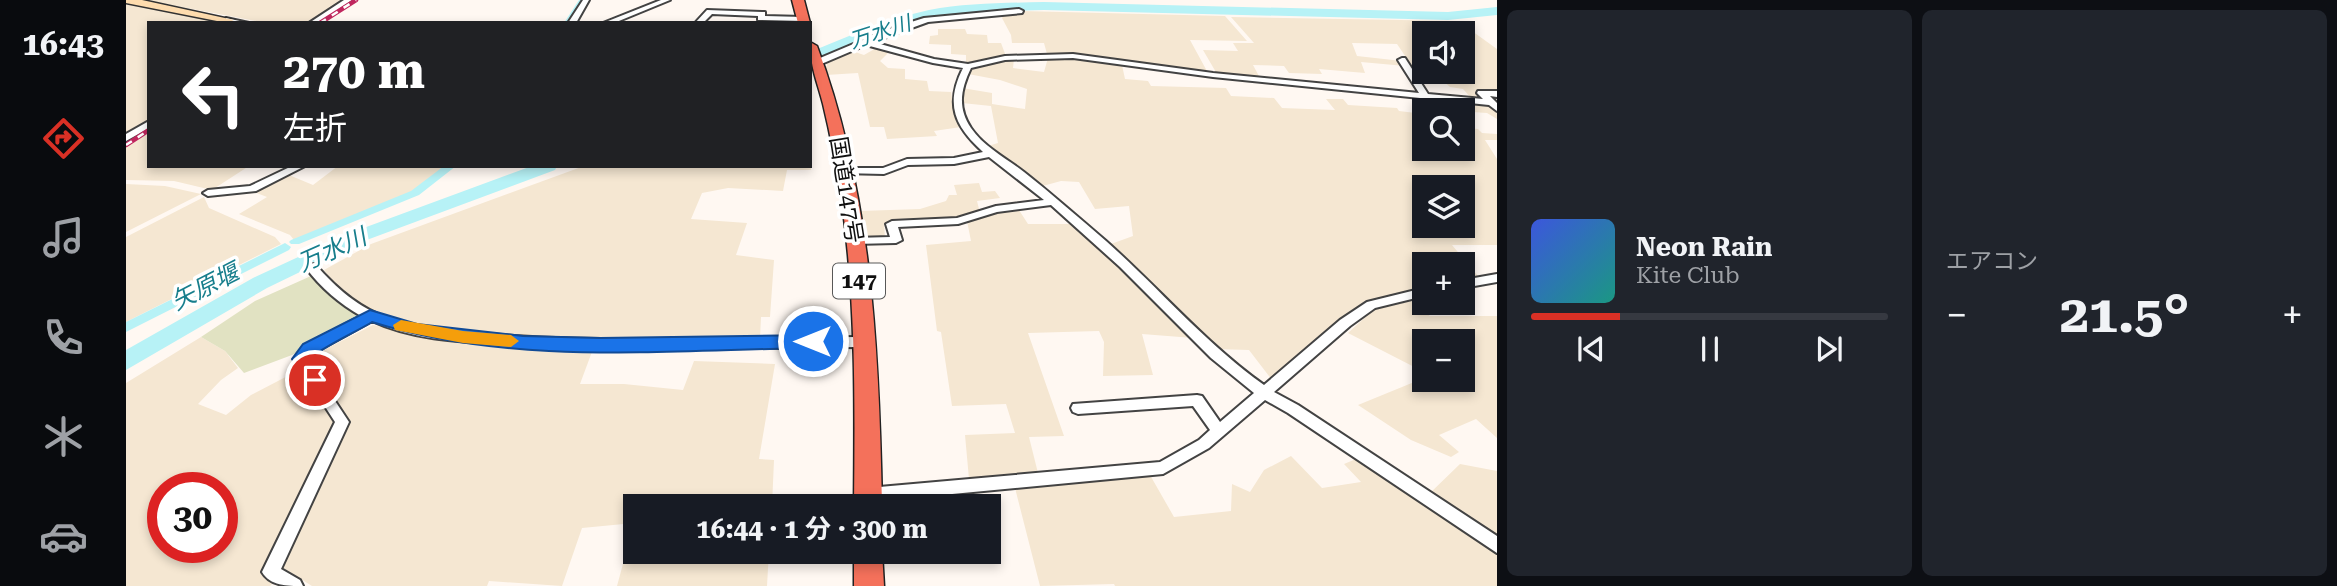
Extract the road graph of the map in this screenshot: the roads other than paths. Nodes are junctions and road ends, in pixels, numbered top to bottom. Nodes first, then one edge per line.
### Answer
1 (126, 0) edge
2 (349, 0) edge
3 (586, 0) edge
4 (667, 0) edge
5 (798, 0) edge
6 (1019, 10) dead end
7 (229, 20) joint
8 (234, 21) edge
9 (316, 21) edge
10 (573, 21) edge
11 (611, 21) edge
12 (701, 21) edge
13 (804, 21) edge
14 (866, 42) junction
15 (812, 52) edge
16 (1402, 60) dead end
17 (968, 66) junction
18 (1425, 96) junction
19 (1495, 102) edge
20 (147, 125) edge
21 (126, 138) edge
22 (989, 154) junction
23 (296, 168) edge
24 (845, 171) junction
25 (208, 193) dead end
26 (1051, 202) junction
27 (854, 241) junction
28 (312, 268) dead end
29 (1497, 278) edge
30 (1475, 282) edge
31 (1412, 295) edge
32 (370, 316) junction
33 (865, 342) junction
34 (1264, 395) junction
35 (1079, 408) dead end
36 (1219, 432) junction
37 (868, 494) edge
38 (923, 494) edge
39 (1497, 545) edge
40 (868, 564) edge
41 (294, 586) edge
42 (869, 586) edge

1 - 7 street
2 - 9 street
3 - 10 street
4 - 11 street
5 - 13 highway
6 - 14 street
7 - 8 street
12 - 13 street
14 - 15 street
14 - 17 street
15 - 24 highway, 国道147号 / 147
16 - 18 street
17 - 18 street
17 - 22 street
18 - 19 street
20 - 21 street
22 - 24 street
22 - 26 street
23 - 25 street
24 - 27 highway, 国道147号 / 147
26 - 27 street
26 - 34 street
27 - 33 highway, 国道147号 / 147
28 - 32 street
29 - 30 street
31 - 34 street
32 - 33 street
32 - 41 street
33 - 37 highway, 国道147号 / 147
34 - 36 street
34 - 39 street
35 - 36 street
36 - 38 street
40 - 42 highway

